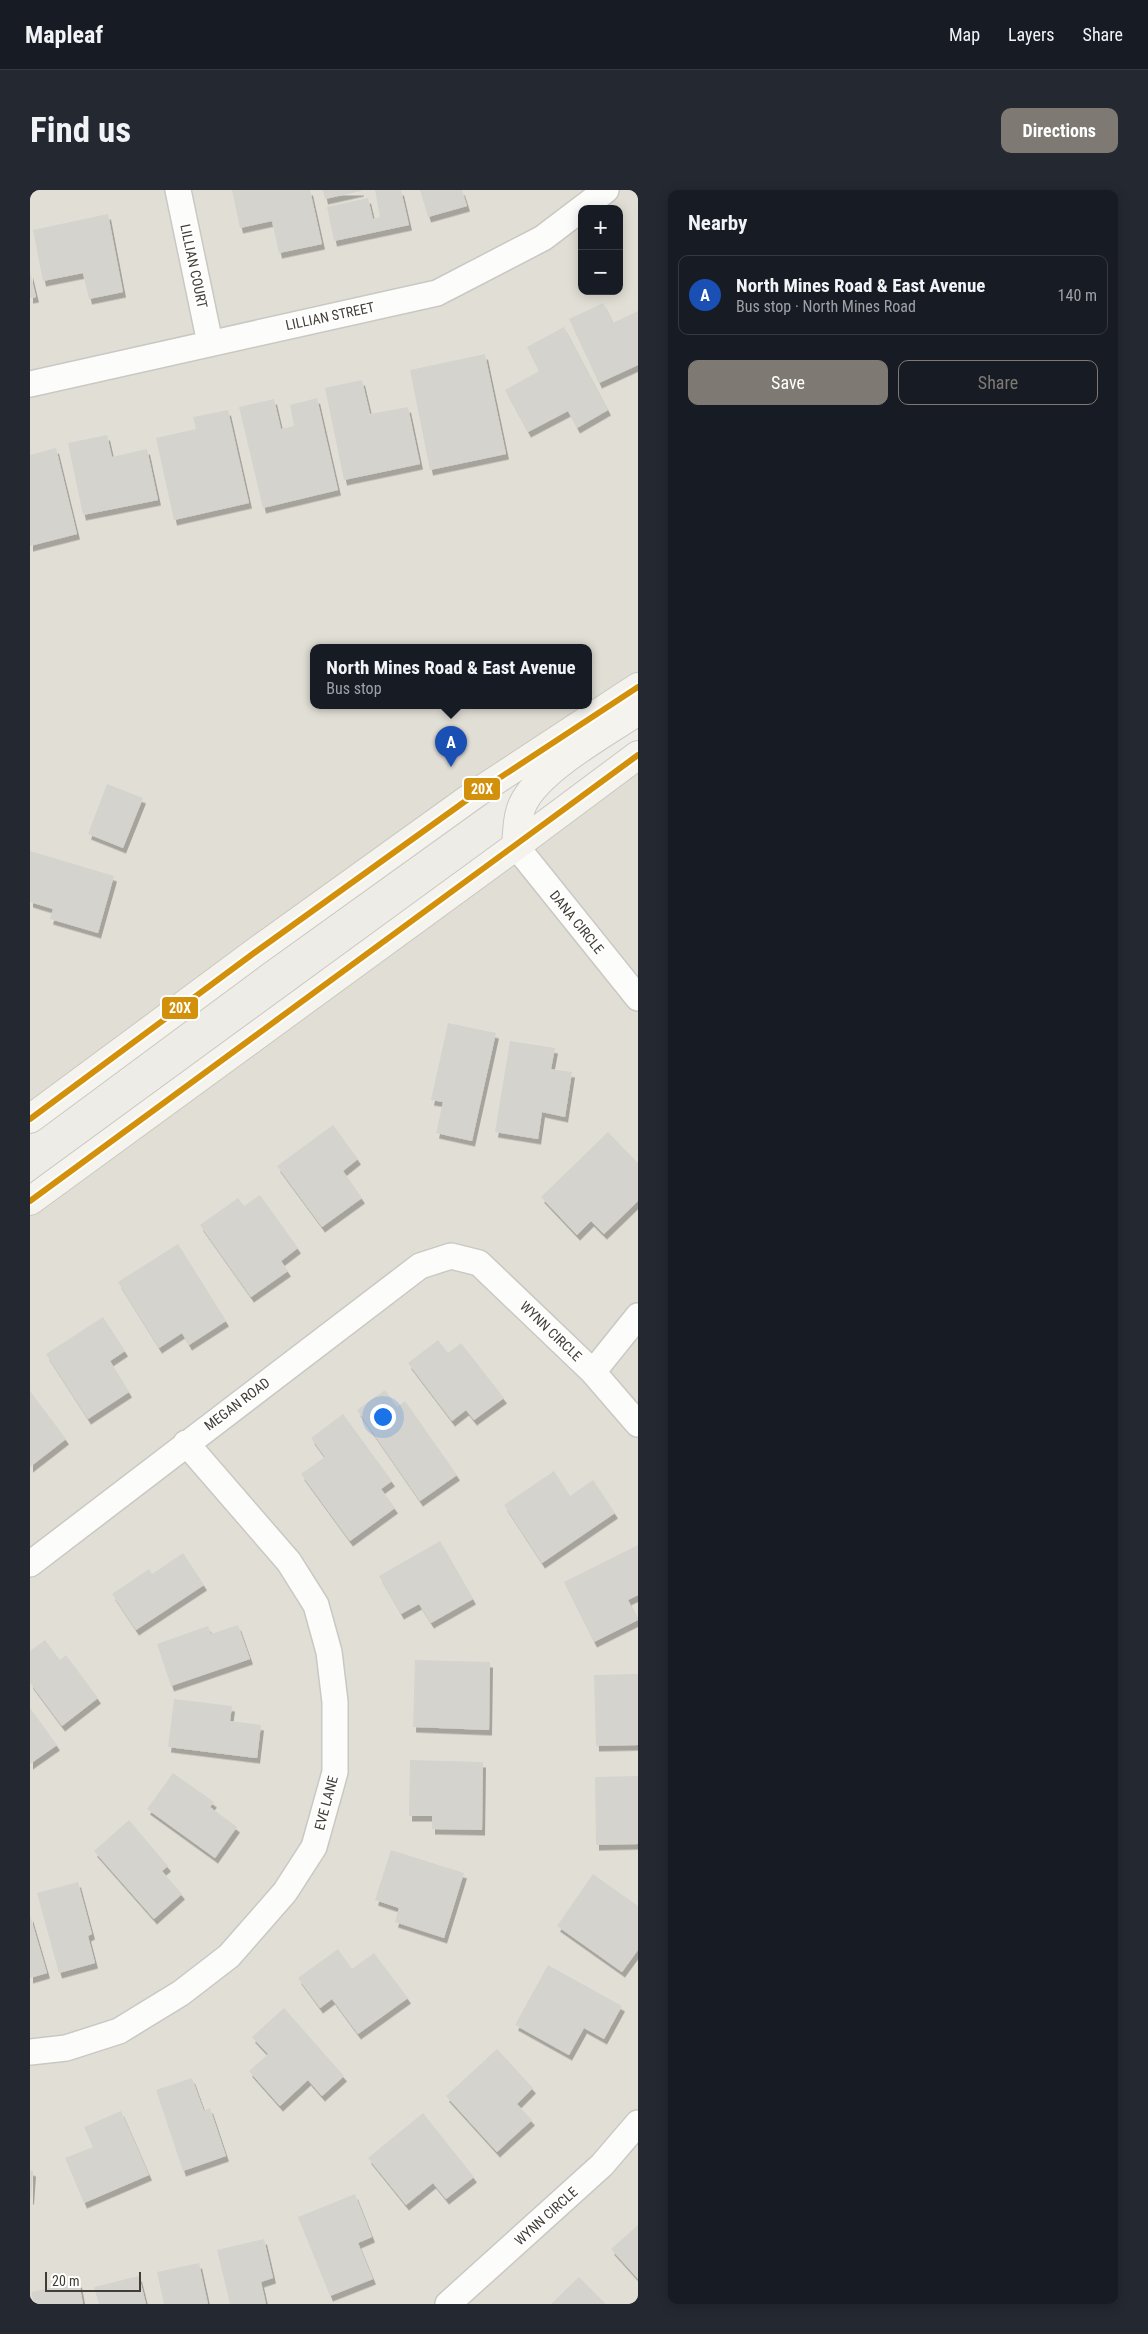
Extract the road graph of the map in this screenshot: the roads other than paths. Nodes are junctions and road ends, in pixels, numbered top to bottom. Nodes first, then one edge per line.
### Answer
1 (178, 190) edge
2 (606, 190) edge
3 (210, 342) junction
4 (30, 384) edge
5 (638, 687) edge
6 (638, 712) edge
7 (638, 754) edge
8 (516, 846) junction
9 (638, 998) edge
10 (30, 1119) edge
11 (30, 1201) edge
12 (451, 1256) joint
13 (638, 1316) edge
14 (593, 1372) junction
15 (638, 1424) edge
16 (186, 1443) junction
17 (30, 1564) edge
18 (30, 2052) edge
19 (638, 2123) edge
20 (448, 2304) edge

1 - 3 street, LILLIAN COURT
2 - 3 street, LILLIAN STREET
3 - 4 street, LILLIAN STREET
5 - 10 main road
6 - 8 main road
7 - 8 main road
8 - 9 street, DANA CIRCLE
8 - 11 main road
12 - 14 street, WYNN CIRCLE
12 - 16 street, MEGAN ROAD
13 - 14 street
14 - 15 street, WYNN CIRCLE
16 - 17 street, MEGAN ROAD
16 - 18 street, EVE LANE
19 - 20 street, WYNN CIRCLE

